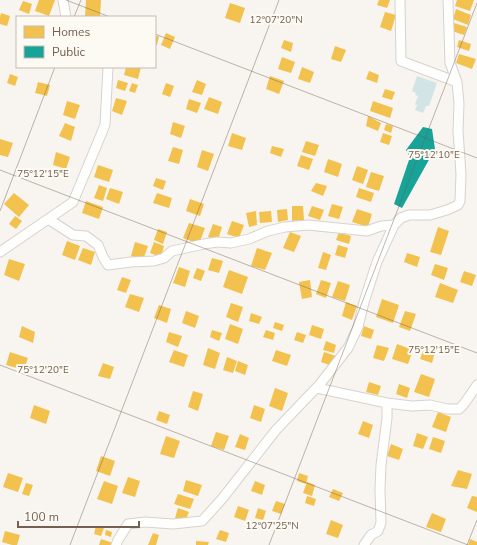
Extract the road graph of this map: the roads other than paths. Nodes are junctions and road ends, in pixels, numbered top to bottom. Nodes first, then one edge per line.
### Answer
1 (63, 0) edge
2 (400, 0) edge
3 (448, 0) edge
4 (66, 16) edge
5 (108, 68) edge
6 (457, 82) junction
7 (48, 219) junction
8 (394, 225) junction
9 (0, 252) edge
10 (477, 385) edge
11 (316, 388) junction
12 (387, 403) junction
13 (116, 545) edge
14 (364, 545) edge

1 - 4 street
2 - 6 street
3 - 6 street
5 - 7 street
6 - 8 street
7 - 8 street
7 - 9 street
8 - 11 street
10 - 12 street
11 - 12 street
11 - 13 street
12 - 14 street

